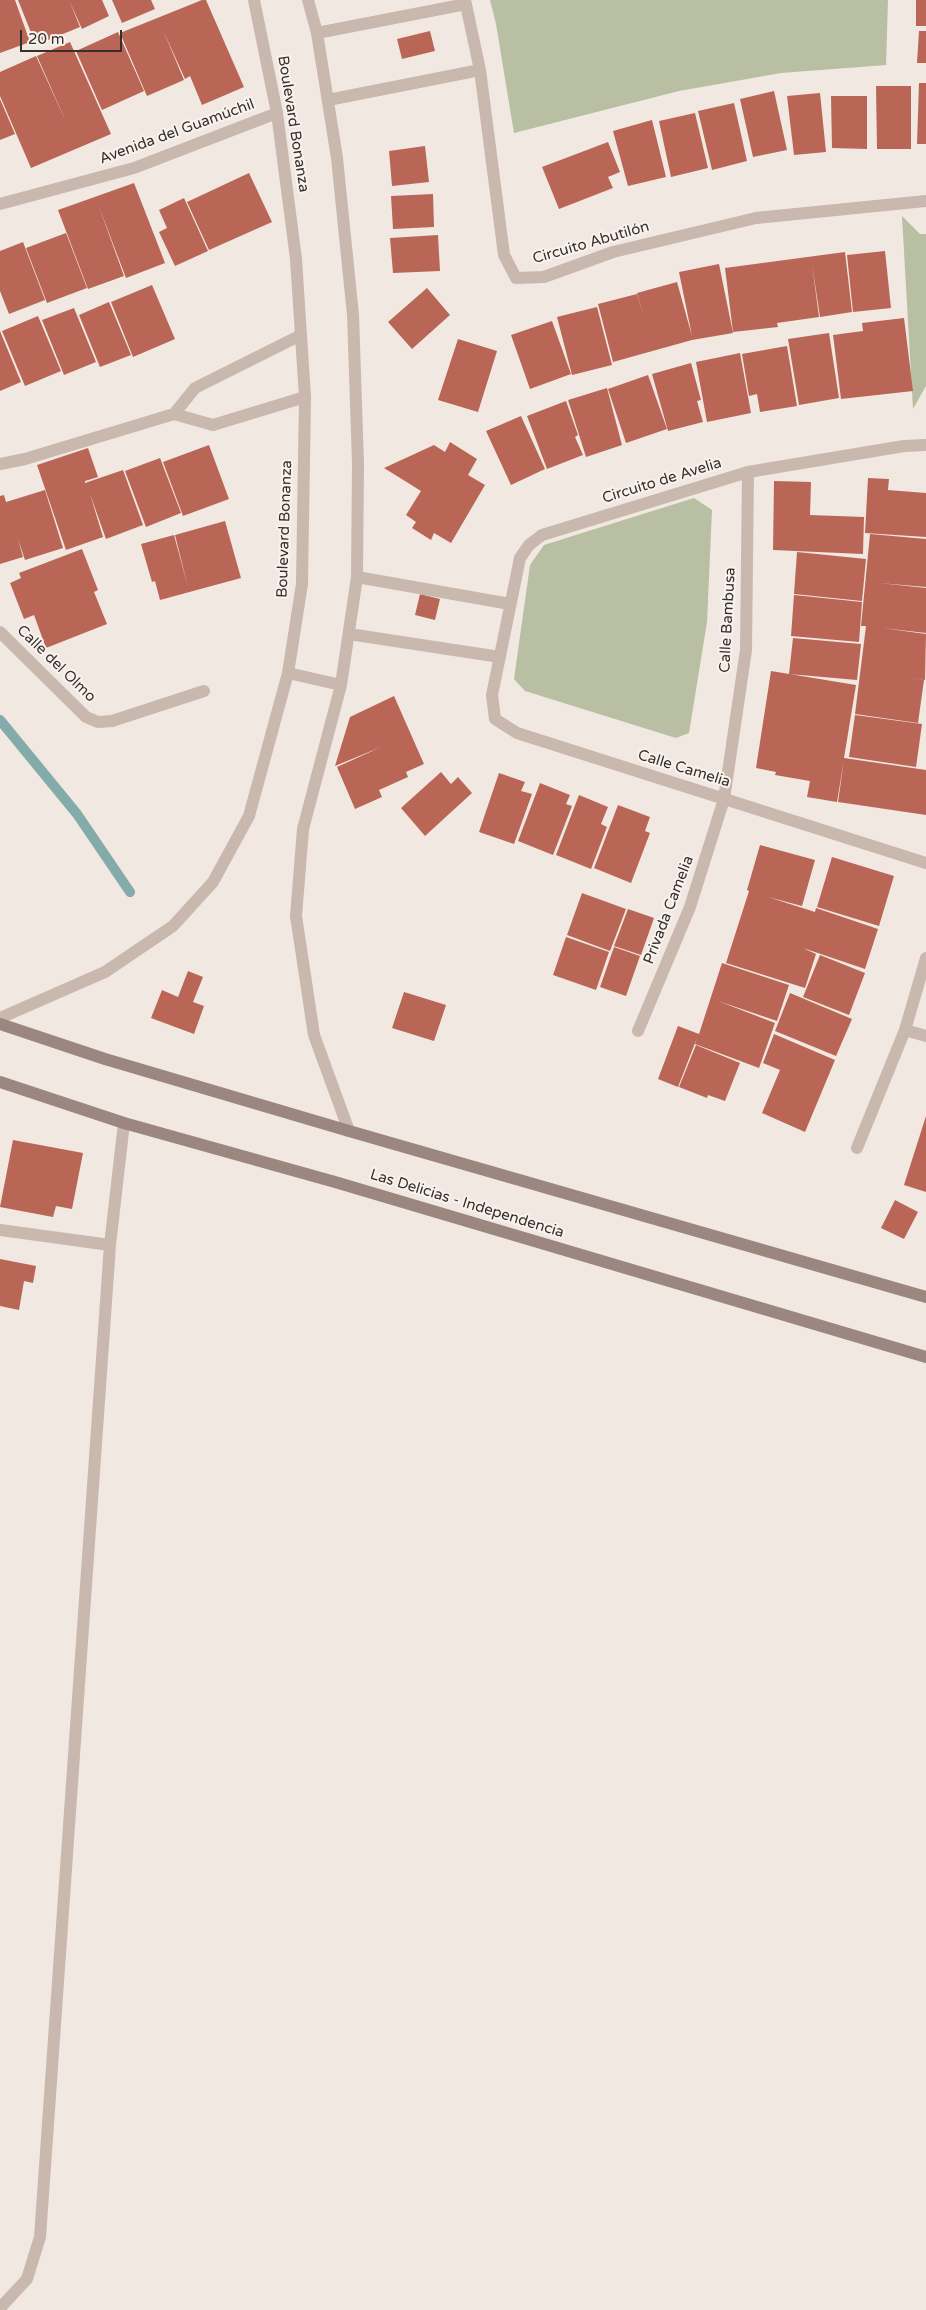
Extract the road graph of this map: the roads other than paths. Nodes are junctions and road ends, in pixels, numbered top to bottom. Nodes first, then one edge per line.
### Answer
1 (254, 0) edge
2 (308, 0) edge
3 (465, 2) edge
4 (317, 33) junction
5 (480, 70) junction
6 (328, 100) junction
7 (277, 113) junction
8 (926, 201) edge
9 (0, 204) edge
10 (301, 335) junction
11 (305, 397) junction
12 (174, 414) junction
13 (926, 445) edge
14 (0, 464) edge
15 (748, 472) junction
16 (357, 577) junction
17 (510, 604) junction
18 (0, 632) edge
19 (350, 634) junction
20 (500, 657) junction
21 (288, 674) junction
22 (341, 685) junction
23 (204, 691) dead end
24 (724, 799) junction
25 (926, 862) edge
26 (926, 958) edge
27 (0, 1018) edge
28 (0, 1024) edge
29 (905, 1030) junction
30 (638, 1031) dead end
31 (926, 1036) edge
32 (0, 1082) edge
33 (124, 1123) junction
34 (349, 1131) junction
35 (857, 1148) dead end
36 (0, 1230) edge
37 (110, 1245) junction
38 (926, 1297) edge
39 (926, 1357) edge
40 (0, 2308) edge

1 - 7 street, Boulevard Bonanza
2 - 4 street
3 - 4 street
3 - 5 street, Circuito Abutilón
4 - 6 street
5 - 6 street
5 - 8 street, Circuito Abutilón
6 - 16 street
7 - 9 street, Avenida del Guamúchil
7 - 10 street, Boulevard Bonanza
10 - 11 street, Boulevard Bonanza
10 - 12 street
11 - 12 street
11 - 21 street, Boulevard Bonanza
12 - 14 street
13 - 15 street, Circuito de Avelia
15 - 17 street, Circuito de Avelia
15 - 24 street, Calle Bambusa
16 - 17 street
16 - 19 street
17 - 20 street, Circuito de Avelia
18 - 23 street, Calle del Olmo
19 - 20 street
19 - 22 street
20 - 24 street, Calle Camelia
21 - 22 street
21 - 27 street, Boulevard Bonanza
22 - 34 street
24 - 25 street, Calle Camelia
24 - 30 street, Privada Camelia
26 - 29 street
28 - 34 main road
29 - 31 street
29 - 35 street
32 - 33 main road, Las Delicias - Independencia
33 - 37 street
33 - 39 main road, Las Delicias - Independencia
34 - 38 main road
36 - 37 street
37 - 40 street

